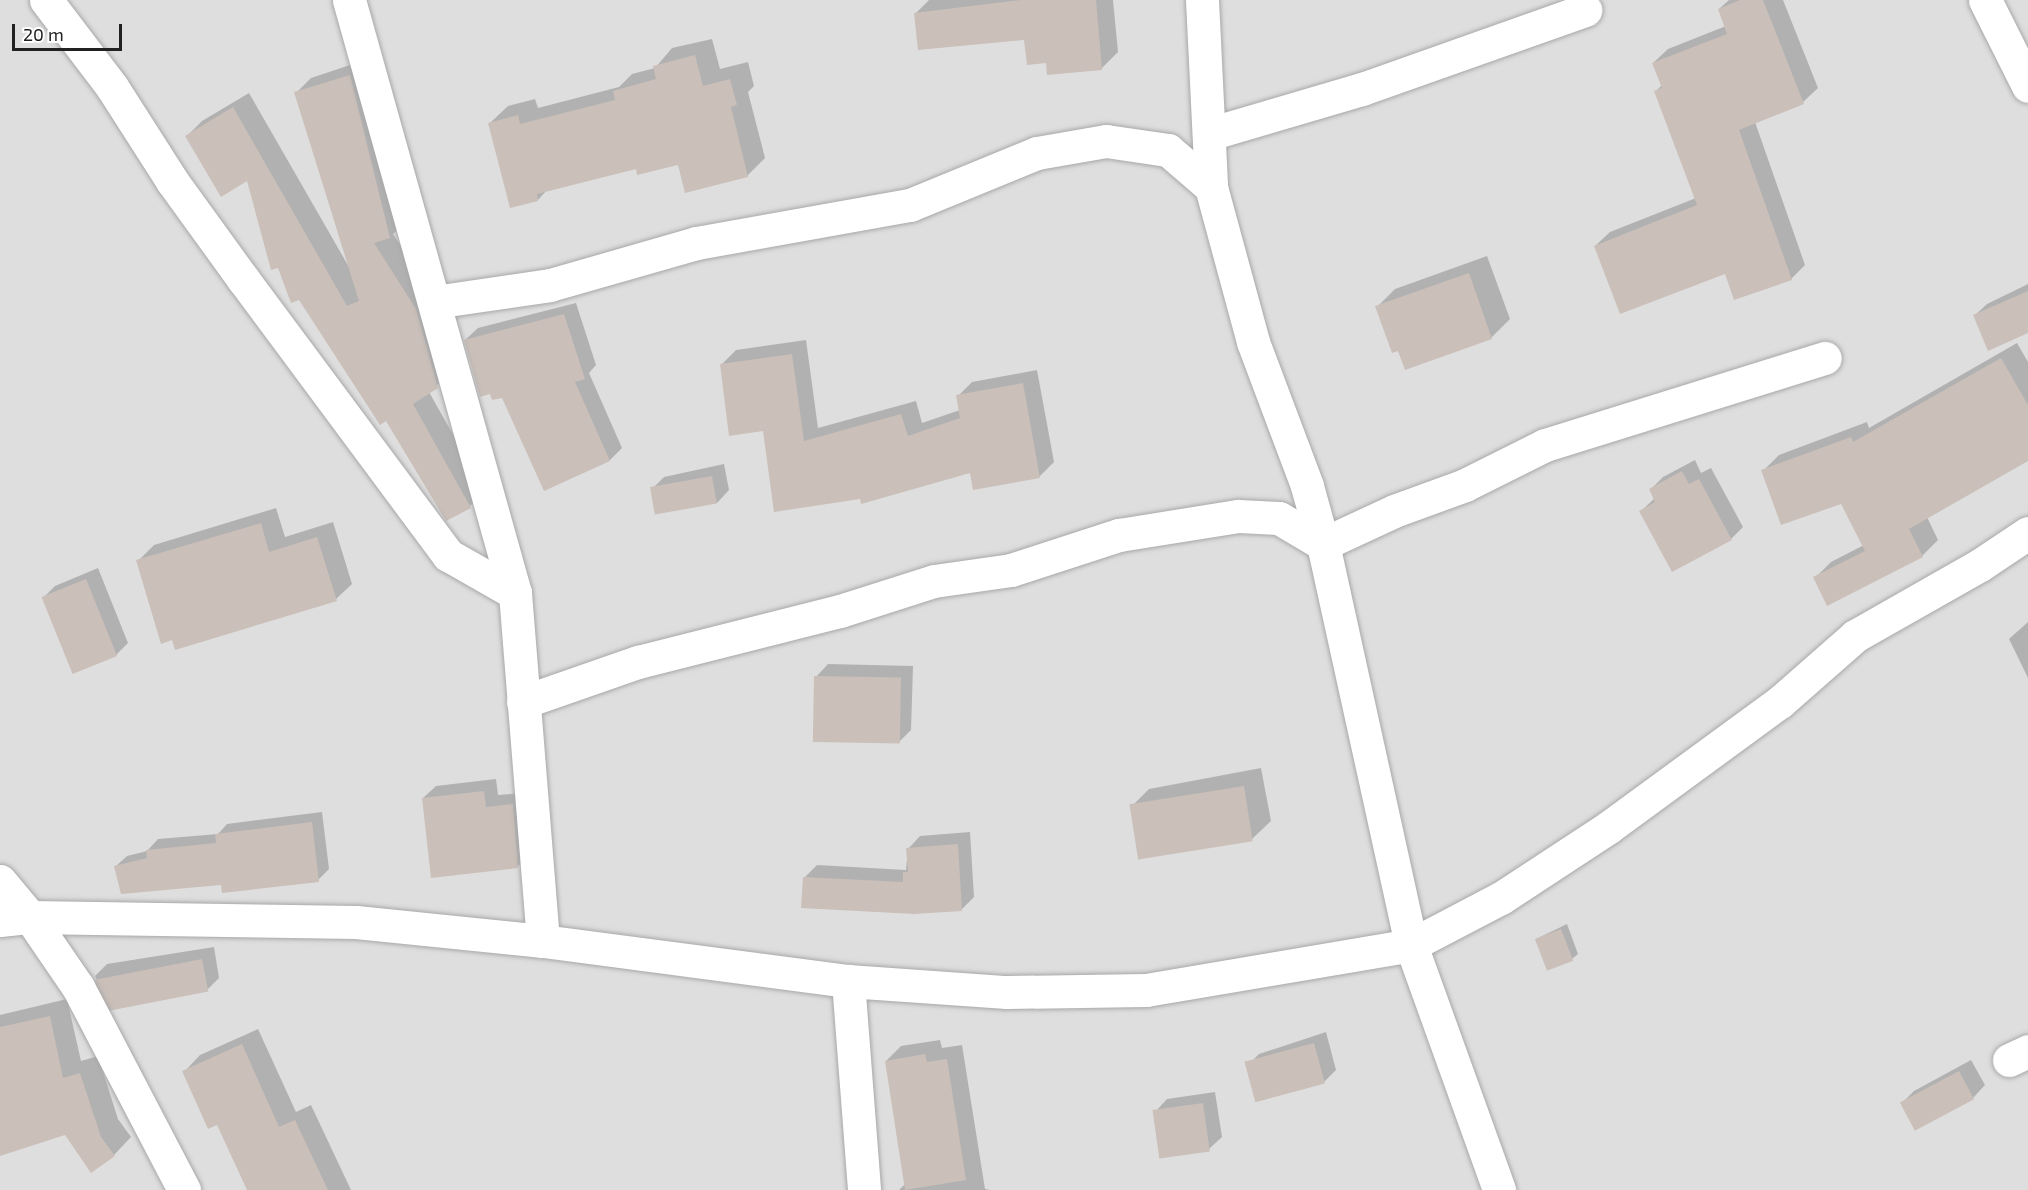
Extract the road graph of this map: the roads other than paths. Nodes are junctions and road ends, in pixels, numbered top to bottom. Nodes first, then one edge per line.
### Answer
1 (46, 0) edge
2 (349, 0) edge
3 (1202, 0) edge
4 (1986, 0) edge
5 (1585, 10) dead end
6 (2028, 86) edge
7 (1209, 134) junction
8 (1211, 187) junction
9 (434, 302) junction
10 (1825, 358) dead end
11 (2028, 533) edge
12 (1323, 544) junction
13 (515, 593) junction
14 (523, 702) junction
15 (0, 881) edge
16 (15, 918) edge
17 (543, 941) junction
18 (1411, 945) junction
19 (848, 981) junction
20 (184, 1190) edge
21 (864, 1190) edge
22 (1499, 1190) edge

1 - 13 street
2 - 9 street
3 - 7 street
4 - 6 street
5 - 7 street
7 - 8 street
8 - 9 street
8 - 12 street
9 - 13 street
10 - 12 street
11 - 18 street
12 - 14 street
12 - 18 street
13 - 14 street
14 - 17 street
15 - 16 street
16 - 17 street
16 - 20 street
17 - 19 street
18 - 19 street
18 - 22 street
19 - 21 street

